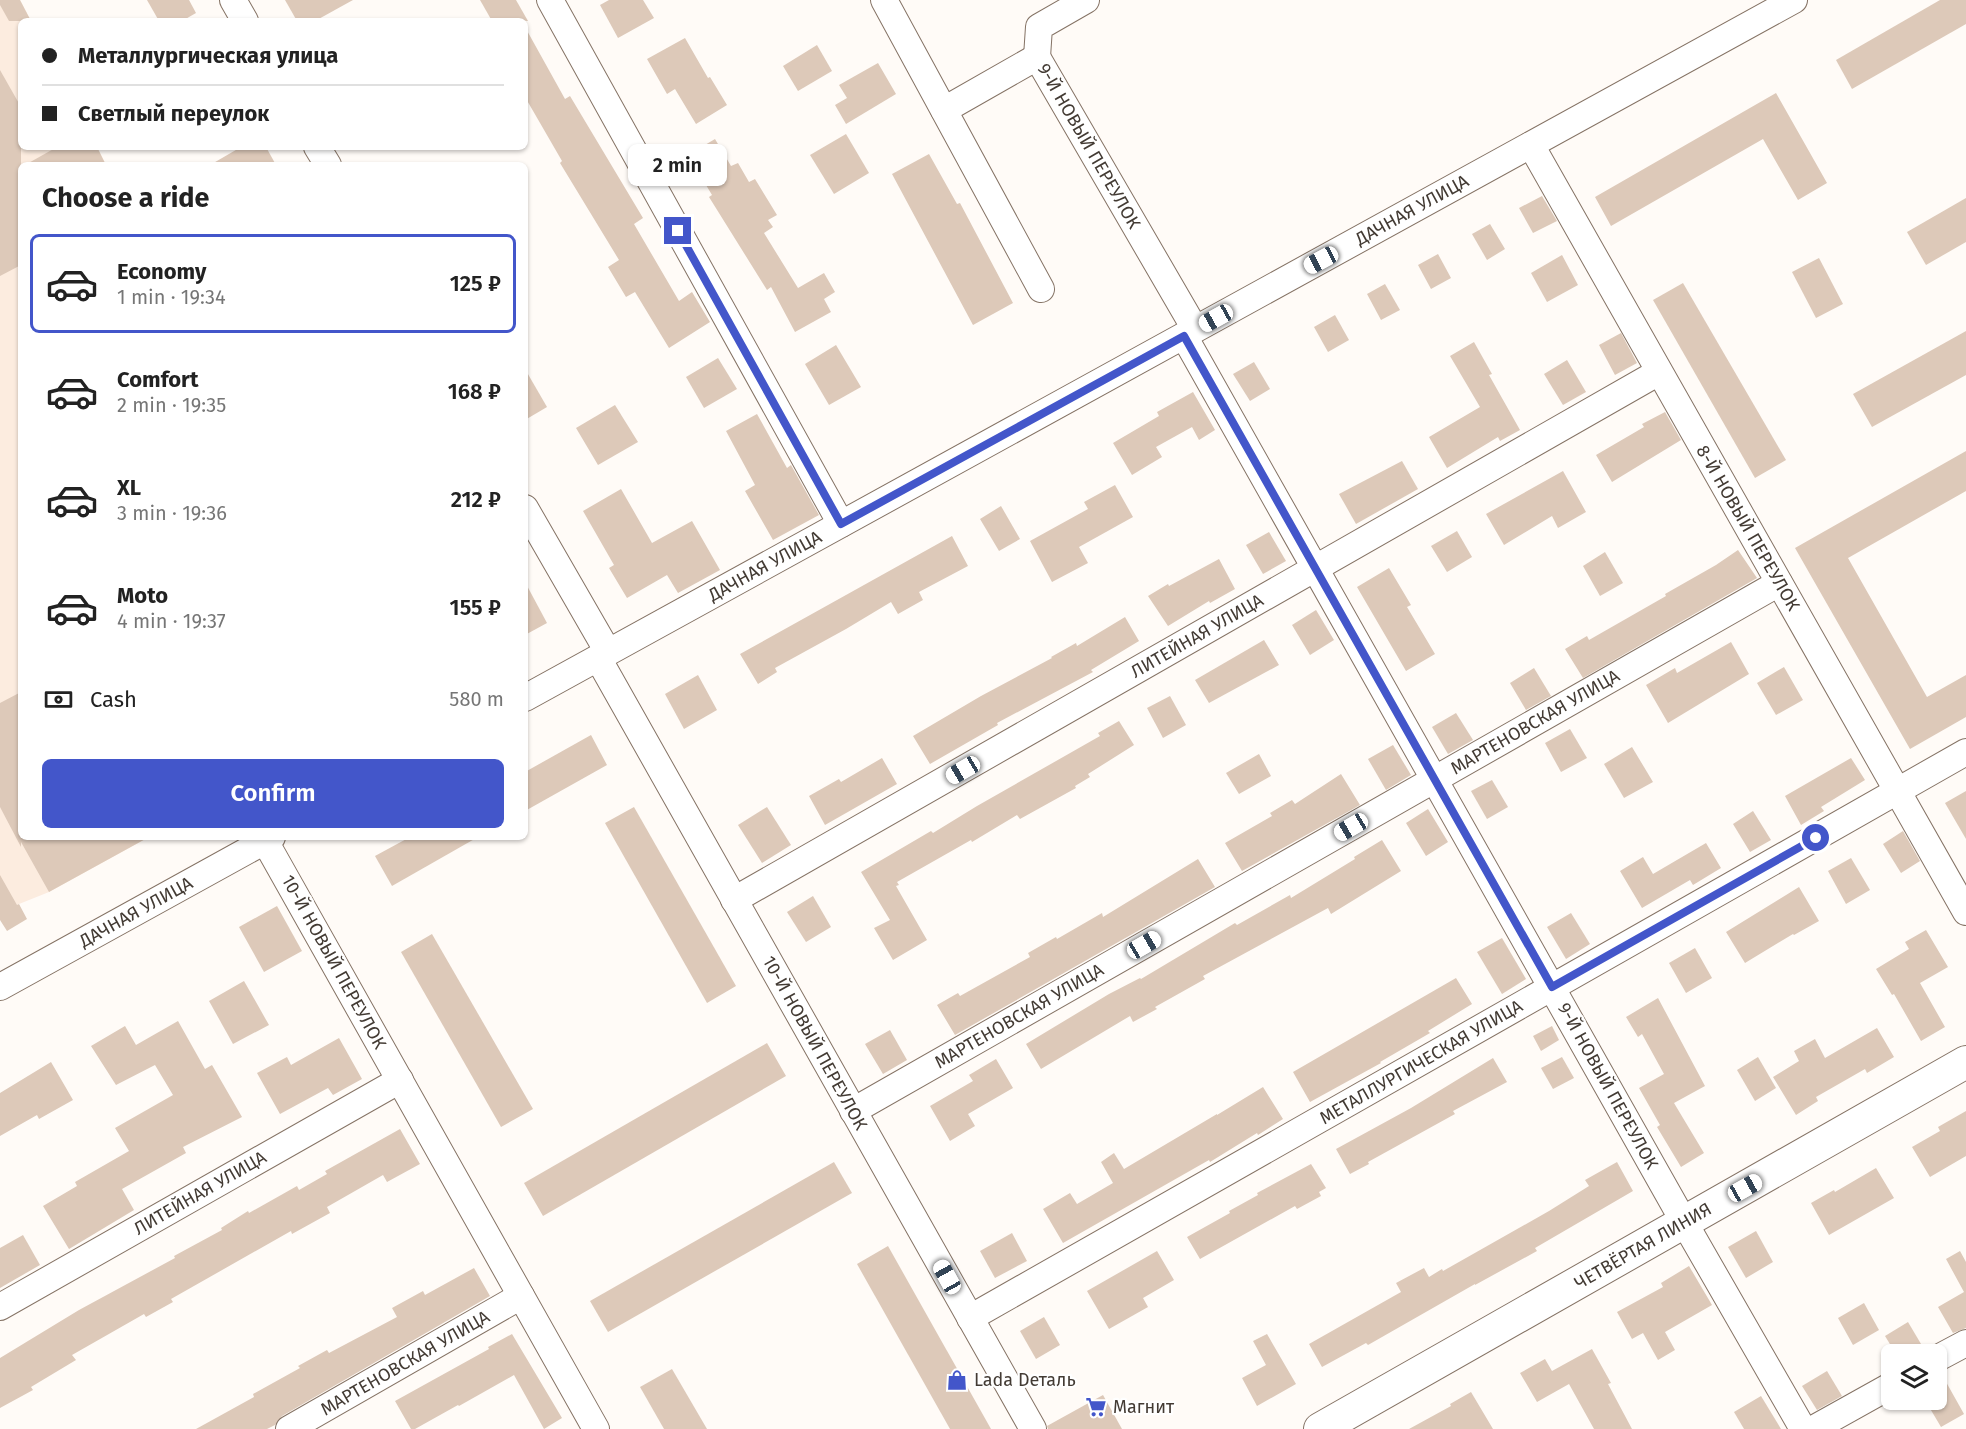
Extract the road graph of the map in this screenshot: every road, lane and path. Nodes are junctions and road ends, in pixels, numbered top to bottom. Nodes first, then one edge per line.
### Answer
1 (233, 0) edge
2 (550, 0) edge
3 (884, 0) edge
4 (1086, 0) edge
5 (1794, 0) edge
6 (243, 18) edge
7 (1037, 57) junction
8 (944, 110) junction
9 (1531, 145) junction
10 (1041, 289) dead end
11 (1189, 332) junction
12 (1659, 372) junction
13 (528, 514) edge
14 (841, 524) junction
15 (1315, 568) junction
16 (1779, 583) junction
17 (603, 655) junction
18 (528, 696) edge
19 (1966, 752) edge
20 (1434, 779) junction
21 (1898, 791) junction
22 (267, 840) edge
23 (270, 840) edge
24 (734, 900) junction
25 (1966, 912) edge
26 (3, 977) edge
27 (1552, 987) junction
28 (1966, 1062) edge
29 (400, 1080) junction
30 (853, 1111) junction
31 (1684, 1222) junction
32 (522, 1296) junction
33 (0, 1307) edge
34 (970, 1318) junction
35 (1966, 1343) edge
36 (1947, 1353) edge
37 (1881, 1391) edge
38 (289, 1429) edge
39 (596, 1429) edge
40 (1033, 1429) edge
41 (1320, 1429) edge
42 (1803, 1429) edge
43 (1812, 1429) edge

1 - 6 street
2 - 14 street
3 - 8 street
4 - 7 street
5 - 9 street, ДАЧНАЯ УЛИЦА
7 - 8 street, 9-Й НОВЫЙ ПЕРЕУЛОК
7 - 11 street, 9-Й НОВЫЙ ПЕРЕУЛОК
8 - 10 street
9 - 11 street, ДАЧНАЯ УЛИЦА
9 - 12 street, 8-Й НОВЫЙ ПЕРЕУЛОК
11 - 14 street, ДАЧНАЯ УЛИЦА
11 - 15 street, 9-Й НОВЫЙ ПЕРЕУЛОК
12 - 15 street, ЛИТЕЙНАЯ УЛИЦА
12 - 16 street, 8-Й НОВЫЙ ПЕРЕУЛОК
13 - 17 street, 10-Й НОВЫЙ ПЕРЕУЛОК
14 - 17 street, ДАЧНАЯ УЛИЦА
15 - 20 street, 9-Й НОВЫЙ ПЕРЕУЛОК
15 - 24 street, ЛИТЕЙНАЯ УЛИЦА
16 - 20 street, МАРТЕНОВСКАЯ УЛИЦА
16 - 21 street, 8-Й НОВЫЙ ПЕРЕУЛОК
17 - 18 street, ДАЧНАЯ УЛИЦА
17 - 24 street, 10-Й НОВЫЙ ПЕРЕУЛОК
19 - 21 street, МЕТАЛЛУРГИЧЕСКАЯ УЛИЦА
20 - 27 street, 9-Й НОВЫЙ ПЕРЕУЛОК
20 - 30 street, МАРТЕНОВСКАЯ УЛИЦА
21 - 25 street, 8-Й НОВЫЙ ПЕРЕУЛОК
21 - 27 street, МЕТАЛЛУРГИЧЕСКАЯ УЛИЦА
22 - 26 street, ДАЧНАЯ УЛИЦА
23 - 29 street, 10-Й НОВЫЙ ПЕРЕУЛОК
24 - 30 street, 10-Й НОВЫЙ ПЕРЕУЛОК
27 - 31 street, 9-Й НОВЫЙ ПЕРЕУЛОК
27 - 34 street, МЕТАЛЛУРГИЧЕСКАЯ УЛИЦА
28 - 31 street, ЧЕТВЁРТАЯ ЛИНИЯ
29 - 32 street, 10-Й НОВЫЙ ПЕРЕУЛОК
29 - 33 street, ЛИТЕЙНАЯ УЛИЦА
30 - 34 street, 10-Й НОВЫЙ ПЕРЕУЛОК
31 - 41 street, ЧЕТВЁРТАЯ ЛИНИЯ
31 - 42 street, 9-Й НОВЫЙ ПЕРЕУЛОК
32 - 38 street, МАРТЕНОВСКАЯ УЛИЦА
32 - 39 street, 10-Й НОВЫЙ ПЕРЕУЛОК
34 - 40 street, 10-Й НОВЫЙ ПЕРЕУЛОК
35 - 36 street
37 - 43 street

